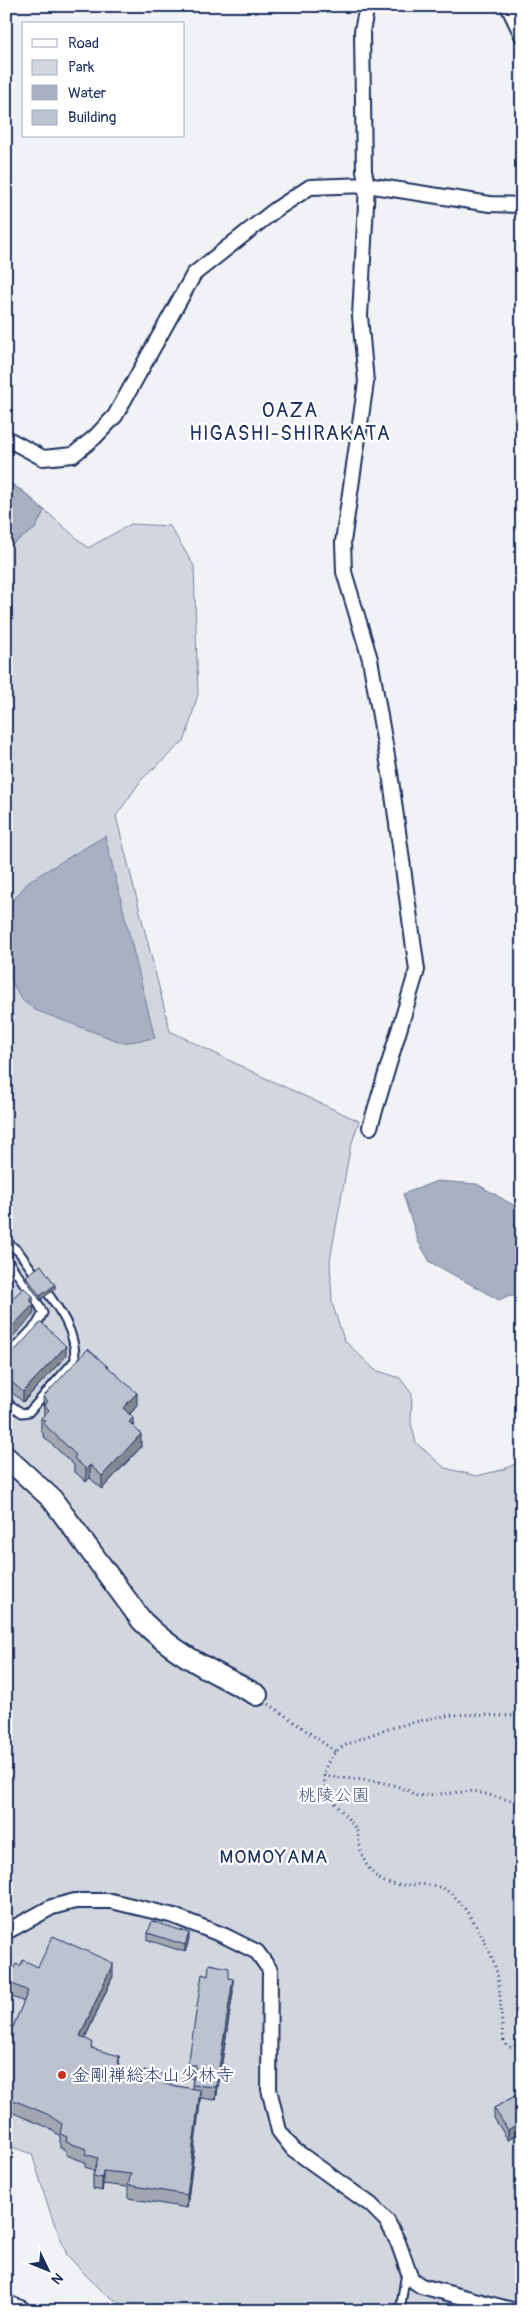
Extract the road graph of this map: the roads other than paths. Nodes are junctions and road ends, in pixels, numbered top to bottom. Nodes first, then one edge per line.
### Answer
1 (367, 6) edge
2 (508, 6) edge
3 (522, 35) edge
4 (367, 185) junction
5 (522, 206) edge
6 (6, 438) edge
7 (370, 1127) dead end
8 (6, 1241) edge
9 (6, 1251) edge
10 (6, 1357) edge
11 (6, 1402) edge
12 (6, 1457) edge
13 (257, 1695) road end
14 (6, 1932) edge
15 (406, 2267) junction
16 (6, 2306) edge
17 (514, 2310) edge
18 (20, 2311) edge
19 (400, 2311) edge

1 - 4 street
2 - 3 street
4 - 5 street
4 - 6 street
4 - 7 street
8 - 11 lane
9 - 10 lane
12 - 13 street
14 - 15 street
15 - 17 street
15 - 19 lane
16 - 18 street

